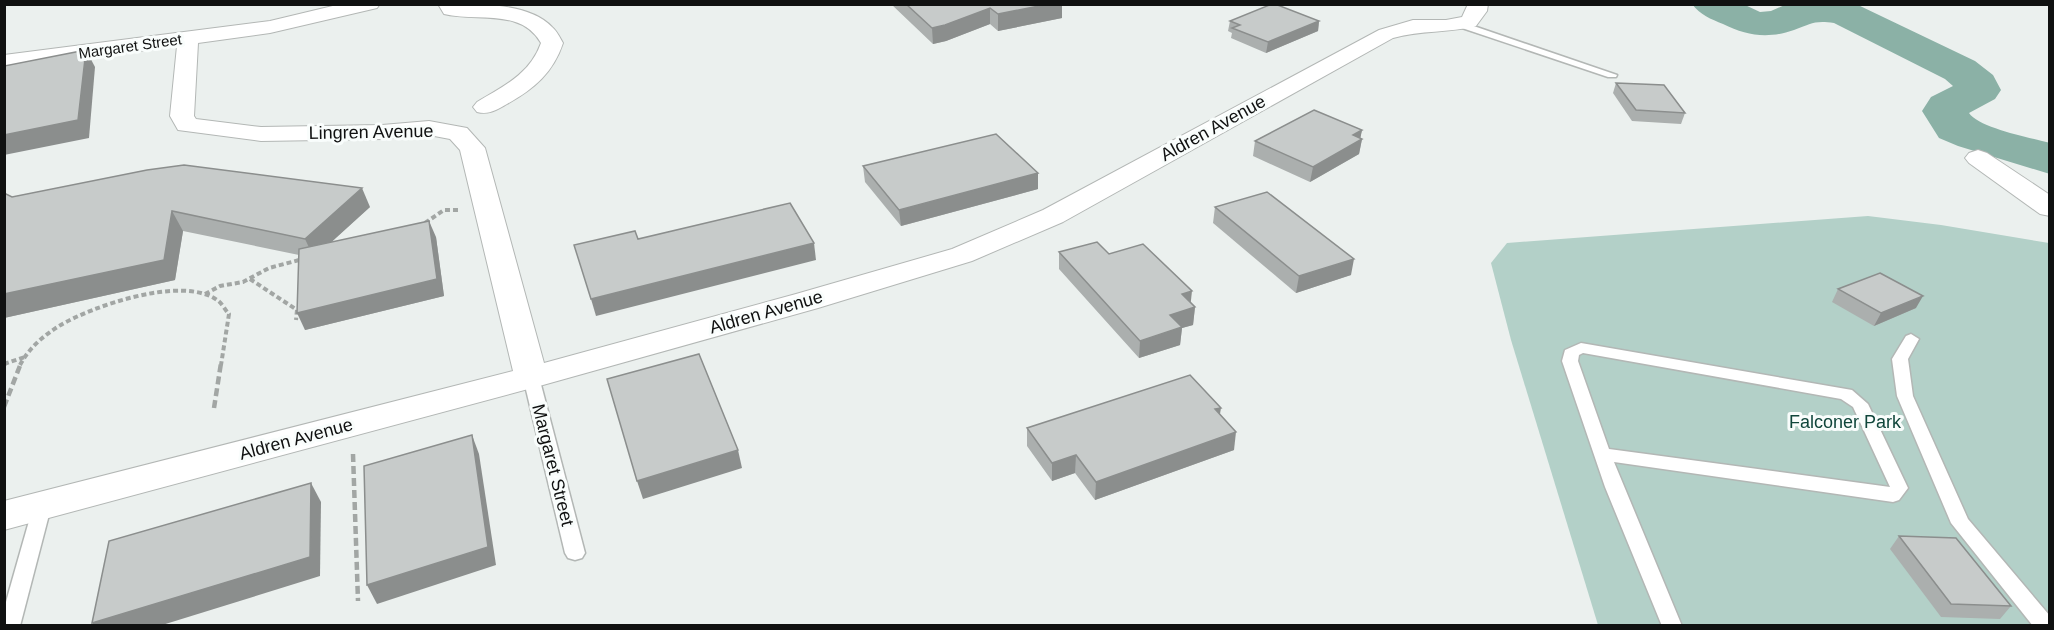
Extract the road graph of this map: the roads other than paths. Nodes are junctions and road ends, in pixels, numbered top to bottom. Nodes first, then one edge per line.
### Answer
1 (370, 4) edge
2 (448, 4) edge
3 (1468, 14) edge
4 (188, 38) junction
5 (4, 62) edge
6 (1612, 75) dead end
7 (485, 107) dead end
8 (1978, 158) dead end
9 (2049, 208) edge
10 (1911, 339) dead end
11 (531, 377) junction
12 (1602, 454) junction
13 (42, 507) junction
14 (4, 516) edge
15 (575, 553) dead end
16 (10, 626) edge
17 (1672, 626) edge
18 (2046, 626) edge

1 - 4 street, Margaret Street
2 - 7 street
3 - 6 lane
3 - 11 street, Aldren Avenue
4 - 5 street, Margaret Street
4 - 11 street, Lingren Avenue
8 - 9 street
10 - 18 lane
11 - 13 street, Aldren Avenue
11 - 15 lane, Margaret Street
12 - 12 lane
12 - 17 lane
13 - 14 street, Aldren Avenue
13 - 16 lane

